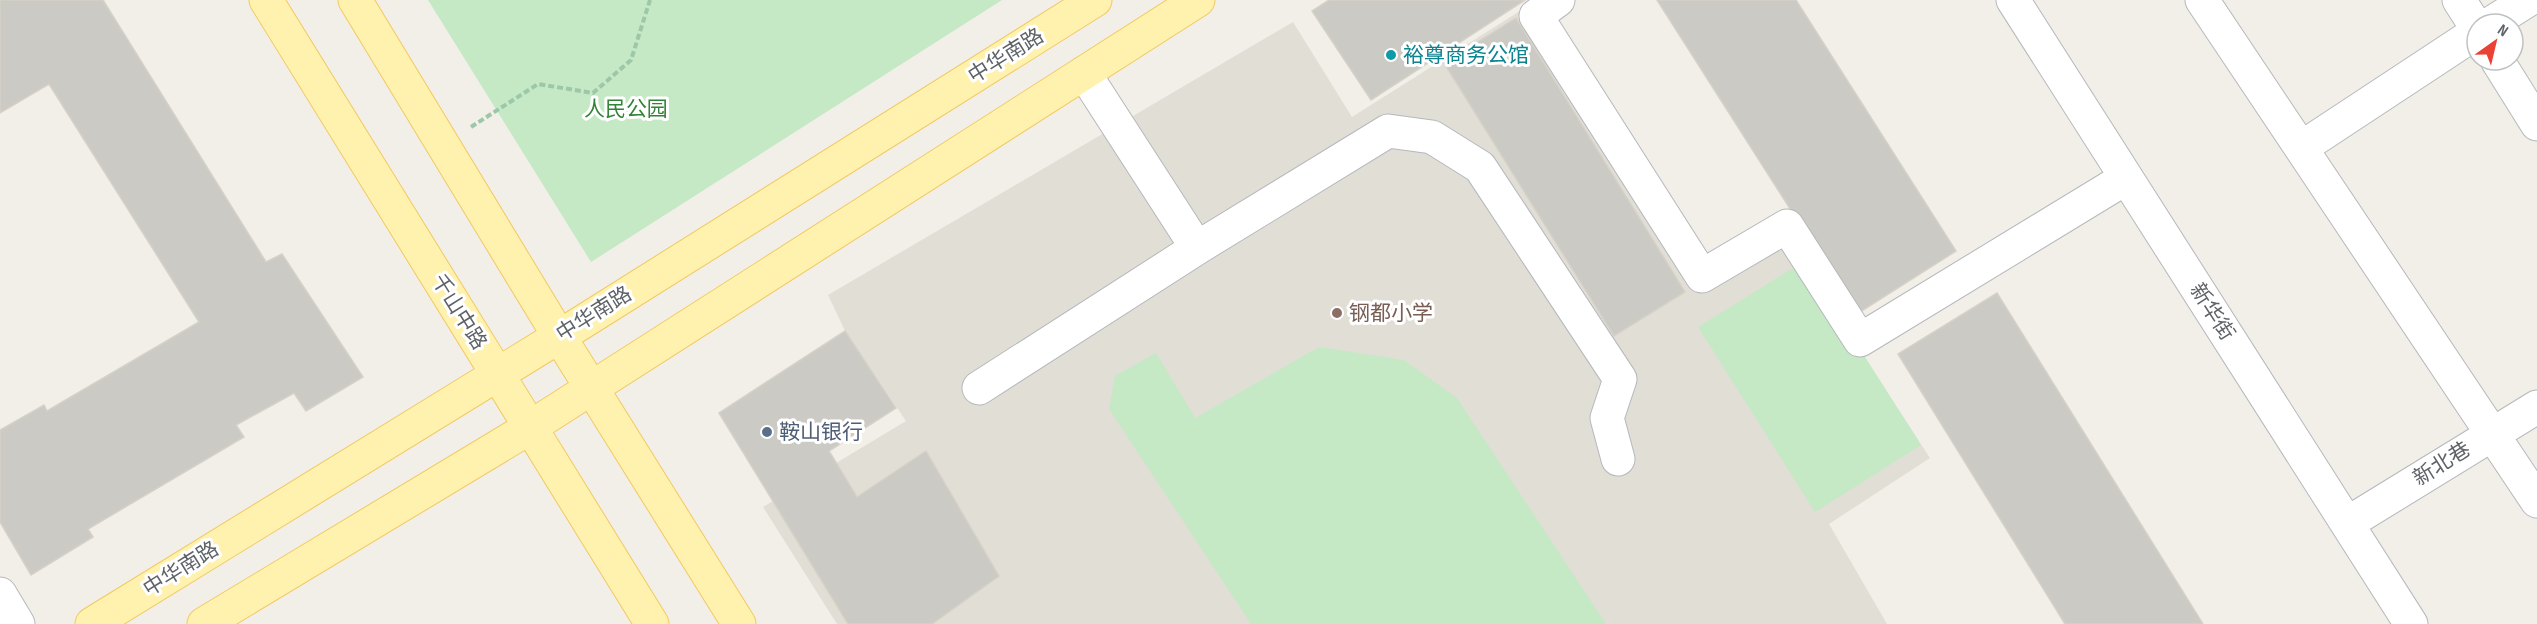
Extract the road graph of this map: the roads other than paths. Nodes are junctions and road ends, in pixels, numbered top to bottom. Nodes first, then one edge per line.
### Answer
1 (266, 0) edge
2 (355, 0) edge
3 (1095, 0) edge
4 (1198, 0) edge
5 (1558, 0) edge
6 (2013, 0) edge
7 (2202, 0) edge
8 (2528, 0) edge
9 (2509, 12) edge
10 (2465, 38) edge
11 (2504, 72) edge
12 (1084, 73) junction
13 (2537, 124) edge
14 (2301, 148) junction
15 (2126, 178) junction
16 (1197, 248) junction
17 (558, 336) junction
18 (498, 374) junction
19 (590, 388) junction
20 (980, 388) dead end
21 (2537, 406) edge
22 (530, 428) junction
23 (2493, 433) junction
24 (1617, 459) dead end
25 (2537, 501) edge
26 (2348, 523) junction
27 (0, 594) edge
28 (18, 624) edge
29 (92, 624) edge
30 (204, 624) edge
31 (652, 624) edge
32 (739, 624) edge
33 (2411, 624) edge

1 - 18 main road, 千山中路
2 - 17 main road
3 - 17 main road, 中华南路
4 - 12 main road
5 - 15 street
6 - 15 street, 新华街
7 - 14 street
8 - 9 street
10 - 14 street
11 - 13 street
12 - 16 street
12 - 19 main road
14 - 23 street
15 - 26 street, 新华街
16 - 20 street
16 - 24 street
17 - 18 main road, 中华南路
17 - 19 main road
18 - 22 main road, 千山中路
18 - 29 main road, 中华南路
19 - 22 main road
19 - 32 main road
21 - 23 street, 新北巷
22 - 30 main road
22 - 31 main road, 千山中路
23 - 25 street
23 - 26 street, 新北巷
26 - 33 street, 新华街
27 - 28 street

